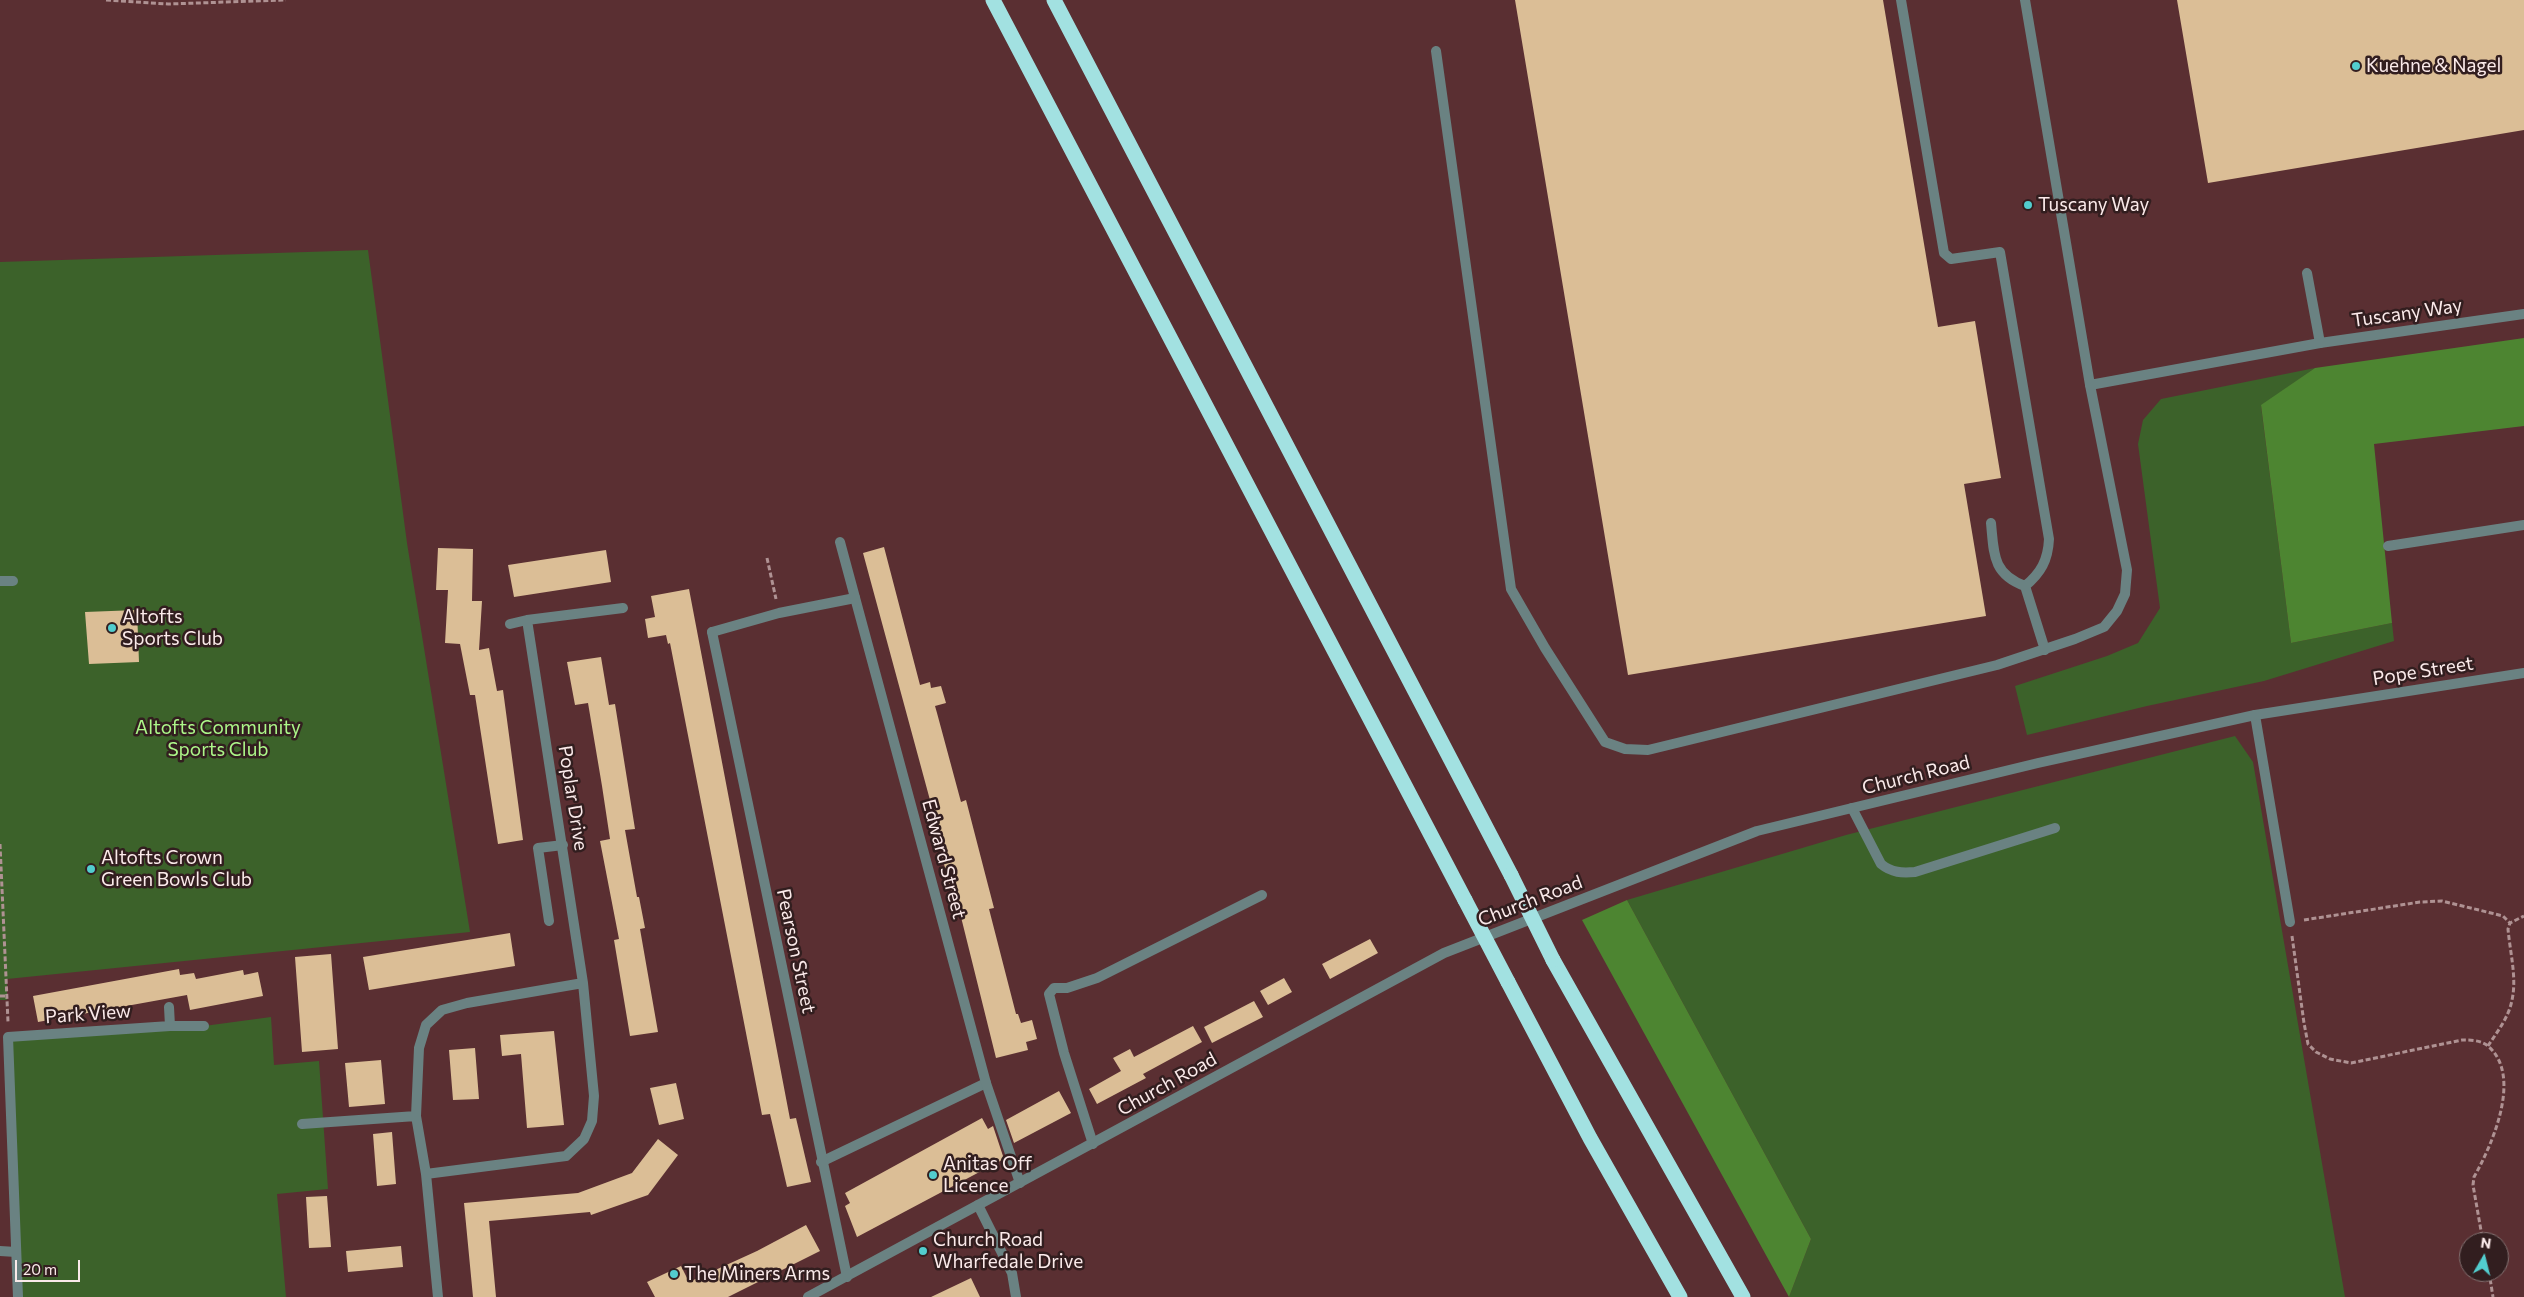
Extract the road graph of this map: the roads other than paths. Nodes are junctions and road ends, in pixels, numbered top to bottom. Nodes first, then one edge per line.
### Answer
1 (993, 0) edge
2 (1054, 0) edge
3 (1901, 0) edge
4 (2025, 0) edge
5 (1436, 51) dead end
6 (2307, 273) dead end
7 (2524, 314) edge
8 (2320, 343) junction
9 (2090, 385) junction
10 (1991, 523) dead end
11 (2524, 525) edge
12 (840, 542) dead end
13 (2388, 546) dead end
14 (0, 582) edge
15 (13, 582) dead end
16 (2025, 586) junction
17 (855, 598) junction
18 (623, 608) dead end
19 (527, 620) junction
20 (510, 624) dead end
21 (2045, 650) junction
22 (2524, 673) edge
23 (2327, 703) joint
24 (2255, 715) junction
25 (1852, 808) junction
26 (2055, 828) dead end
27 (563, 845) junction
28 (1262, 895) dead end
29 (549, 921) dead end
30 (2290, 922) road end
31 (583, 983) junction
32 (169, 1007) dead end
33 (170, 1026) junction
34 (204, 1026) dead end
35 (986, 1083) junction
36 (416, 1116) junction
37 (302, 1124) dead end
38 (1093, 1144) junction
39 (821, 1162) junction
40 (426, 1174) junction
41 (1020, 1183) junction
42 (978, 1205) junction
43 (0, 1251) edge
44 (16, 1252) junction
45 (847, 1277) junction
46 (18, 1297) edge
47 (438, 1297) edge
48 (808, 1297) edge
49 (1016, 1297) edge
50 (1680, 1297) edge
51 (1743, 1297) edge

1 - 50 highway, bridge
2 - 51 highway, bridge
3 - 16 street
4 - 9 street
5 - 21 street
6 - 8 street
7 - 8 street, Tuscany Way
8 - 9 street, Tuscany Way
9 - 21 street
10 - 16 street
11 - 13 street
12 - 17 street, Edward Street
14 - 15 street
16 - 21 street
17 - 35 street, Edward Street
17 - 39 street, Pearson Street
18 - 19 street
19 - 20 street
19 - 27 street, Poplar Drive
22 - 23 street, Pope Street
23 - 24 street, Church Road
24 - 25 street, Church Road
24 - 30 street
25 - 26 street
25 - 38 street, Church Road
27 - 29 street
27 - 31 street, Poplar Drive
28 - 38 street
31 - 36 street
31 - 40 street, Poplar Drive
32 - 33 street
33 - 34 street, Park View
33 - 44 street, Park View
35 - 39 street
35 - 41 street, Edward Street
36 - 37 street
36 - 40 street
38 - 41 street, Church Road
39 - 45 street, Pearson Street
40 - 47 street
41 - 42 street, Church Road
42 - 45 street, Church Road
42 - 49 street
43 - 44 street
44 - 46 street
45 - 48 street, Church Road

